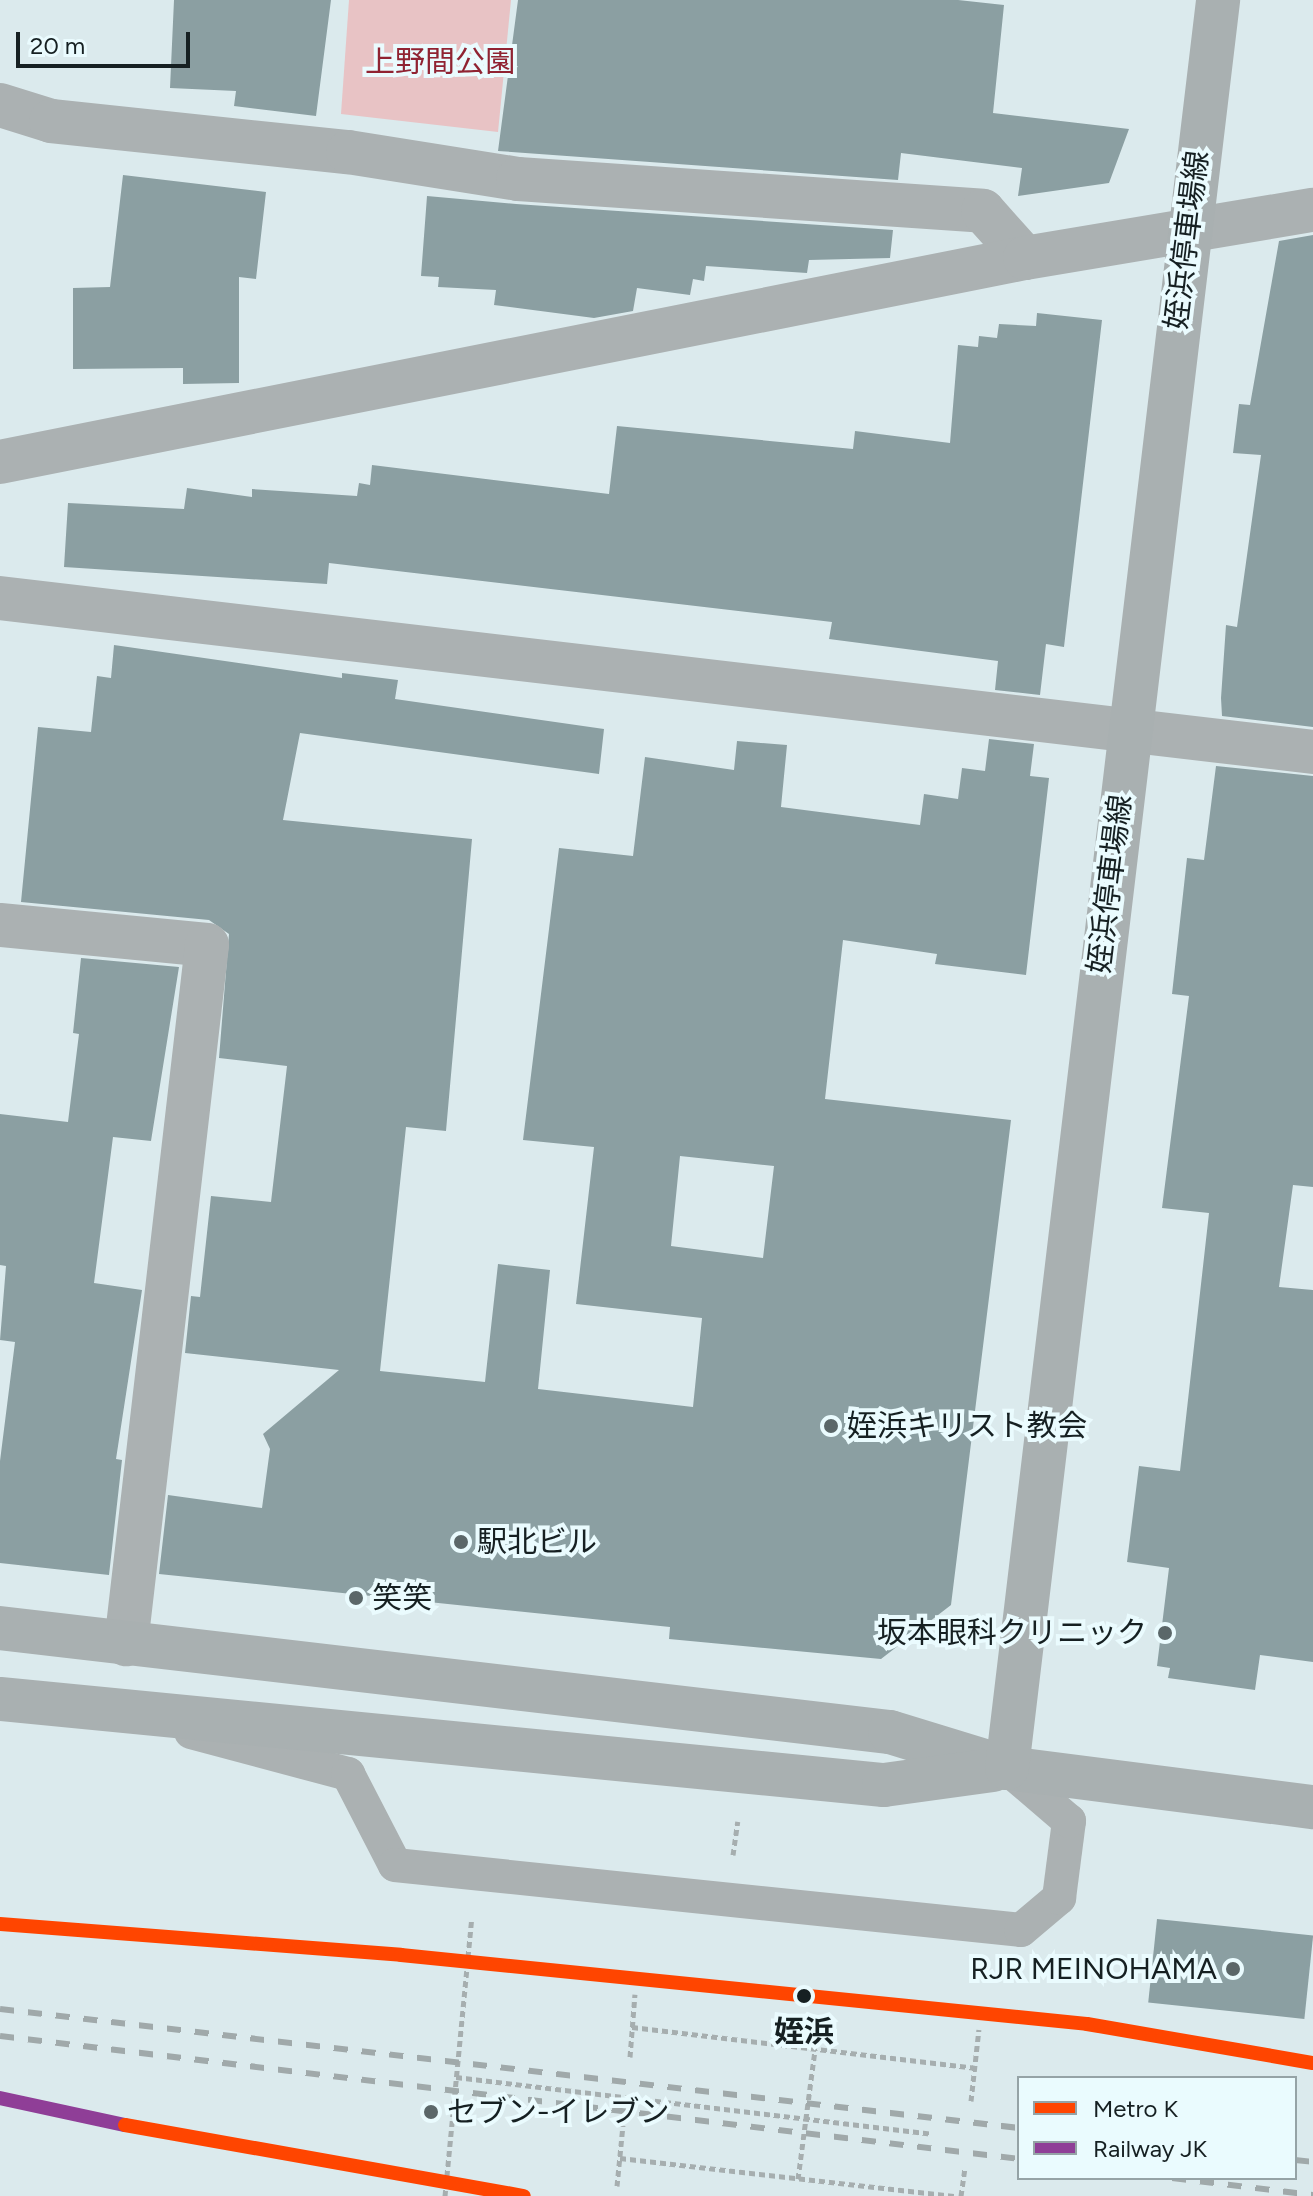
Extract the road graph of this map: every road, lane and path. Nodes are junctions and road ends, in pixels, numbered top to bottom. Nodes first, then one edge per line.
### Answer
1 (1218, 0) edge
2 (0, 105) edge
3 (1313, 210) edge
4 (1187, 231) junction
5 (1025, 258) junction
6 (0, 462) edge
7 (0, 598) edge
8 (1128, 729) junction
9 (1313, 752) edge
10 (0, 925) edge
11 (0, 1628) edge
12 (126, 1644) junction
13 (0, 1699) edge
14 (116, 1712) junction
15 (1007, 1768) junction
16 (1313, 1807) edge
17 (739, 1817) dead end
18 (727, 1900) junction
19 (472, 1918) dead end
20 (635, 1994) dead end
21 (632, 2027) junction
22 (979, 2029) dead end
23 (815, 2049) junction
24 (630, 2057) dead end
25 (975, 2068) junction
26 (456, 2077) junction
27 (971, 2101) dead end
28 (806, 2118) junction
29 (623, 2125) dead end
30 (932, 2134) dead end
31 (620, 2158) junction
32 (965, 2168) dead end
33 (798, 2179) junction
34 (617, 2186) dead end
35 (445, 2196) edge
36 (954, 2196) edge
37 (961, 2196) edge

1 - 4 street, 姪浜停車場線
2 - 5 street
3 - 4 street
4 - 5 street
4 - 8 street, 姪浜停車場線
5 - 6 street
7 - 8 street
8 - 9 street
8 - 15 street, 姪浜停車場線
10 - 12 street
11 - 12 street
12 - 15 street
13 - 14 street
14 - 15 street
14 - 18 lane
15 - 16 street
15 - 18 lane
17 - 18 path
19 - 26 path
20 - 21 path
21 - 23 path
21 - 24 path
22 - 25 path
23 - 25 path
23 - 28 path
25 - 27 path
26 - 28 path
26 - 35 path
28 - 30 path
28 - 33 path
29 - 31 path
31 - 33 path
31 - 34 path
32 - 37 path
33 - 36 path

